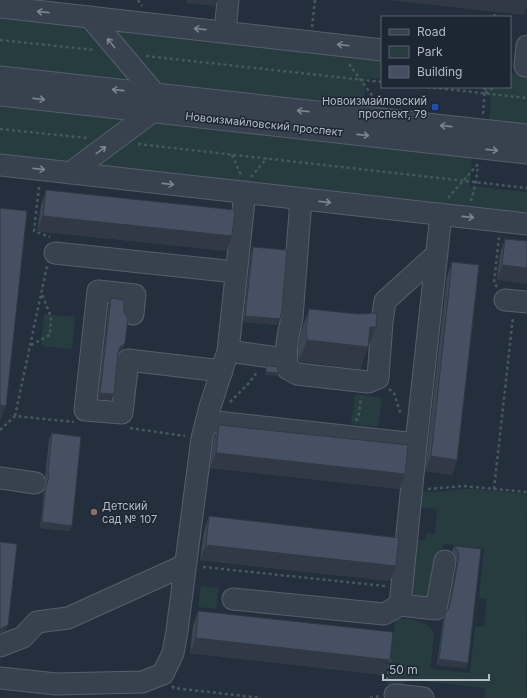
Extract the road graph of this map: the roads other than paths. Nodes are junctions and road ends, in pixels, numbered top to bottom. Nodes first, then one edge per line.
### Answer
1 (228, 0) edge
2 (0, 7) edge
3 (68, 7) edge
4 (90, 17) junction
5 (225, 32) junction
6 (381, 50) edge
7 (0, 77) edge
8 (0, 95) edge
9 (154, 103) junction
10 (527, 135) edge
11 (527, 153) edge
12 (0, 165) edge
13 (70, 173) junction
14 (245, 182) junction
15 (301, 199) junction
16 (442, 209) junction
17 (527, 224) edge
18 (52, 250) road end
19 (437, 254) junction
20 (236, 272) junction
21 (133, 314) dead end
22 (292, 318) junction
23 (314, 320) edge
24 (228, 351) junction
25 (286, 359) junction
26 (222, 372) junction
27 (210, 421) junction
28 (413, 444) junction
29 (0, 478) edge
30 (35, 483) dead end
31 (445, 561) dead end
32 (190, 566) junction
33 (400, 596) junction
34 (233, 600) dead end
35 (0, 646) edge
36 (0, 678) edge
37 (142, 690) edge
38 (390, 690) road end
39 (55, 691) edge
40 (423, 698) edge

1 - 5 street
3 -> 2 street
3 - 4 street
5 -> 4 street
9 -> 4 street
6 -> 5 street
9 -> 7 street, Новоизмайловский проспект
8 -> 9 street, Новоизмайловский проспект
10 -> 9 street, Новоизмайловский проспект
9 -> 11 street, Новоизмайловский проспект
13 -> 9 street
12 -> 13 street
13 -> 14 street
14 - 15 street
14 - 20 street
15 -> 16 street
15 - 22 street
16 -> 17 street
16 - 19 street
18 - 20 street
19 - 25 street
19 - 28 street
20 - 24 street
21 - 26 street
22 - 23 street
22 - 25 street
24 - 25 street
24 - 26 street
26 - 27 street
27 - 28 street
27 - 32 street
28 - 33 street
29 - 30 street
31 - 33 street
32 - 35 street
32 - 37 street
33 - 34 street
36 - 39 street
37 - 39 street
38 - 40 street

